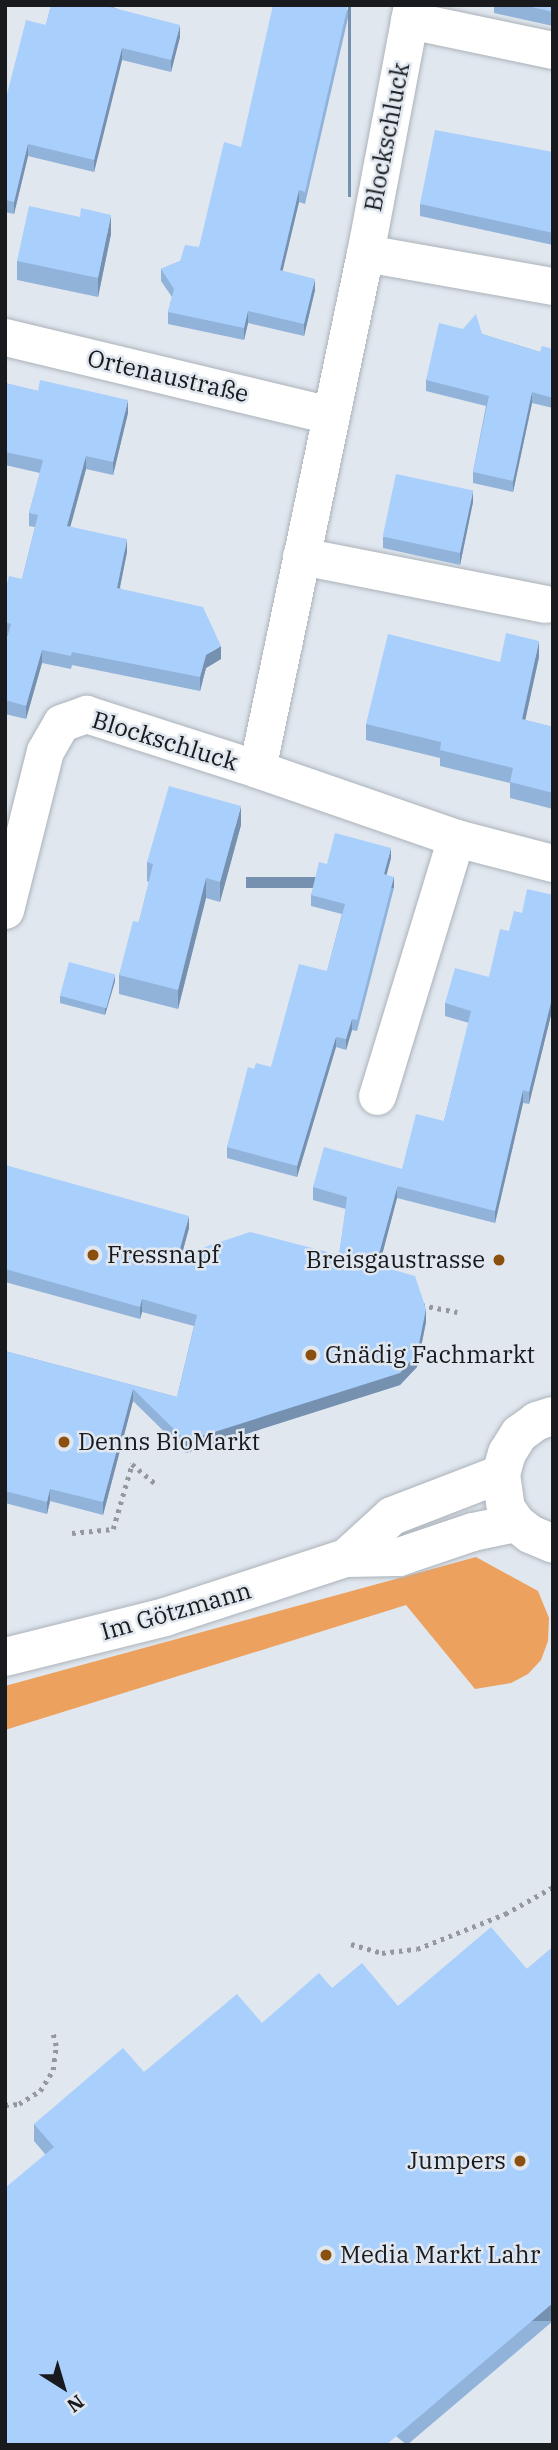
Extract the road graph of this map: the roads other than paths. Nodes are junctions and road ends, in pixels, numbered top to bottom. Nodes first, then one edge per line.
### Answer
1 (411, 13) edge
2 (553, 50) edge
3 (365, 253) junction
4 (553, 286) edge
5 (5, 337) edge
6 (331, 415) junction
7 (301, 556) junction
8 (545, 604) dead end
9 (257, 769) junction
10 (456, 838) junction
11 (553, 863) edge
12 (5, 910) edge
13 (377, 1096) dead end
14 (553, 1416) edge
15 (501, 1474) junction
16 (516, 1523) junction
17 (553, 1544) edge
18 (346, 1558) junction
19 (5, 1657) edge

1 - 2 street, Blockschluck
1 - 3 street, Blockschluck
3 - 4 street
3 - 6 street, Blockschluck
5 - 6 street, Ortenaustraße
6 - 7 street, Blockschluck
7 - 8 street
7 - 9 street, Blockschluck
9 - 10 street, Blockschluck
9 - 12 street, Blockschluck
10 - 11 street, Blockschluck
10 - 13 street
14 - 15 street
15 - 16 street
15 - 18 street, Im Götzmann
16 - 17 street
16 - 18 street, Im Götzmann
18 - 19 street, Im Götzmann

